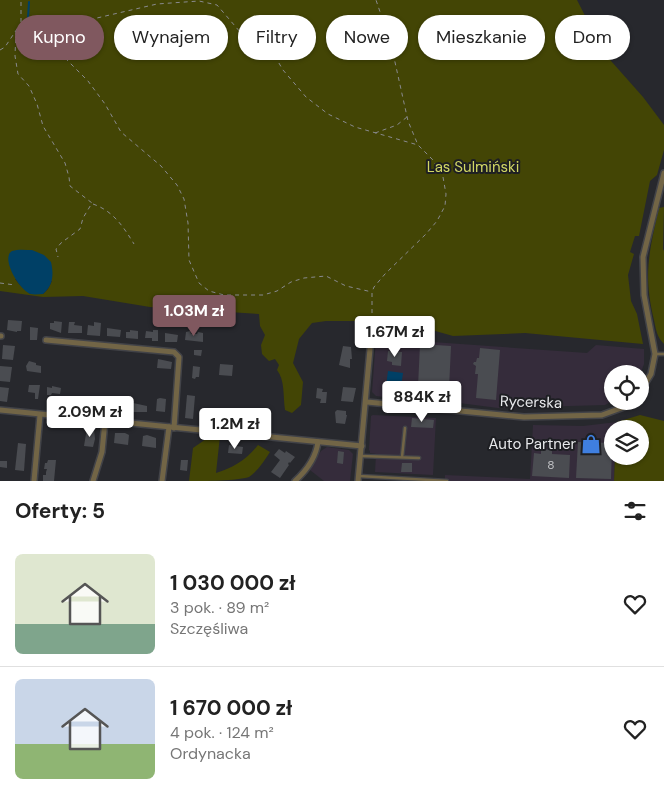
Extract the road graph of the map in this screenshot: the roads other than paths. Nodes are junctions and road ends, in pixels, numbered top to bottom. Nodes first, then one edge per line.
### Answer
1 (664, 173) edge
2 (372, 327) road end
3 (46, 340) dead end
4 (655, 354) junction
5 (664, 354) edge
6 (649, 377) edge
7 (366, 402) junction
8 (0, 410) edge
9 (616, 410) edge
10 (40, 415) junction
11 (105, 421) junction
12 (172, 428) junction
13 (406, 428) dead end
14 (318, 442) junction
15 (362, 446) junction
16 (361, 456) junction
17 (402, 457) junction
18 (419, 458) dead end
19 (359, 478) edge
20 (34, 481) edge
21 (94, 481) edge
22 (162, 481) edge
23 (295, 481) edge
24 (446, 481) edge

1 - 4 street
2 - 7 street
3 - 12 street
4 - 5 lane
4 - 6 street
7 - 9 street, Rycerska
7 - 15 street
8 - 10 street
10 - 11 street
10 - 20 street
11 - 12 street
11 - 21 street
12 - 14 street
12 - 22 street
13 - 17 lane
14 - 15 street
14 - 23 street
15 - 16 street
16 - 17 lane
16 - 19 street
17 - 18 lane
19 - 24 lane

